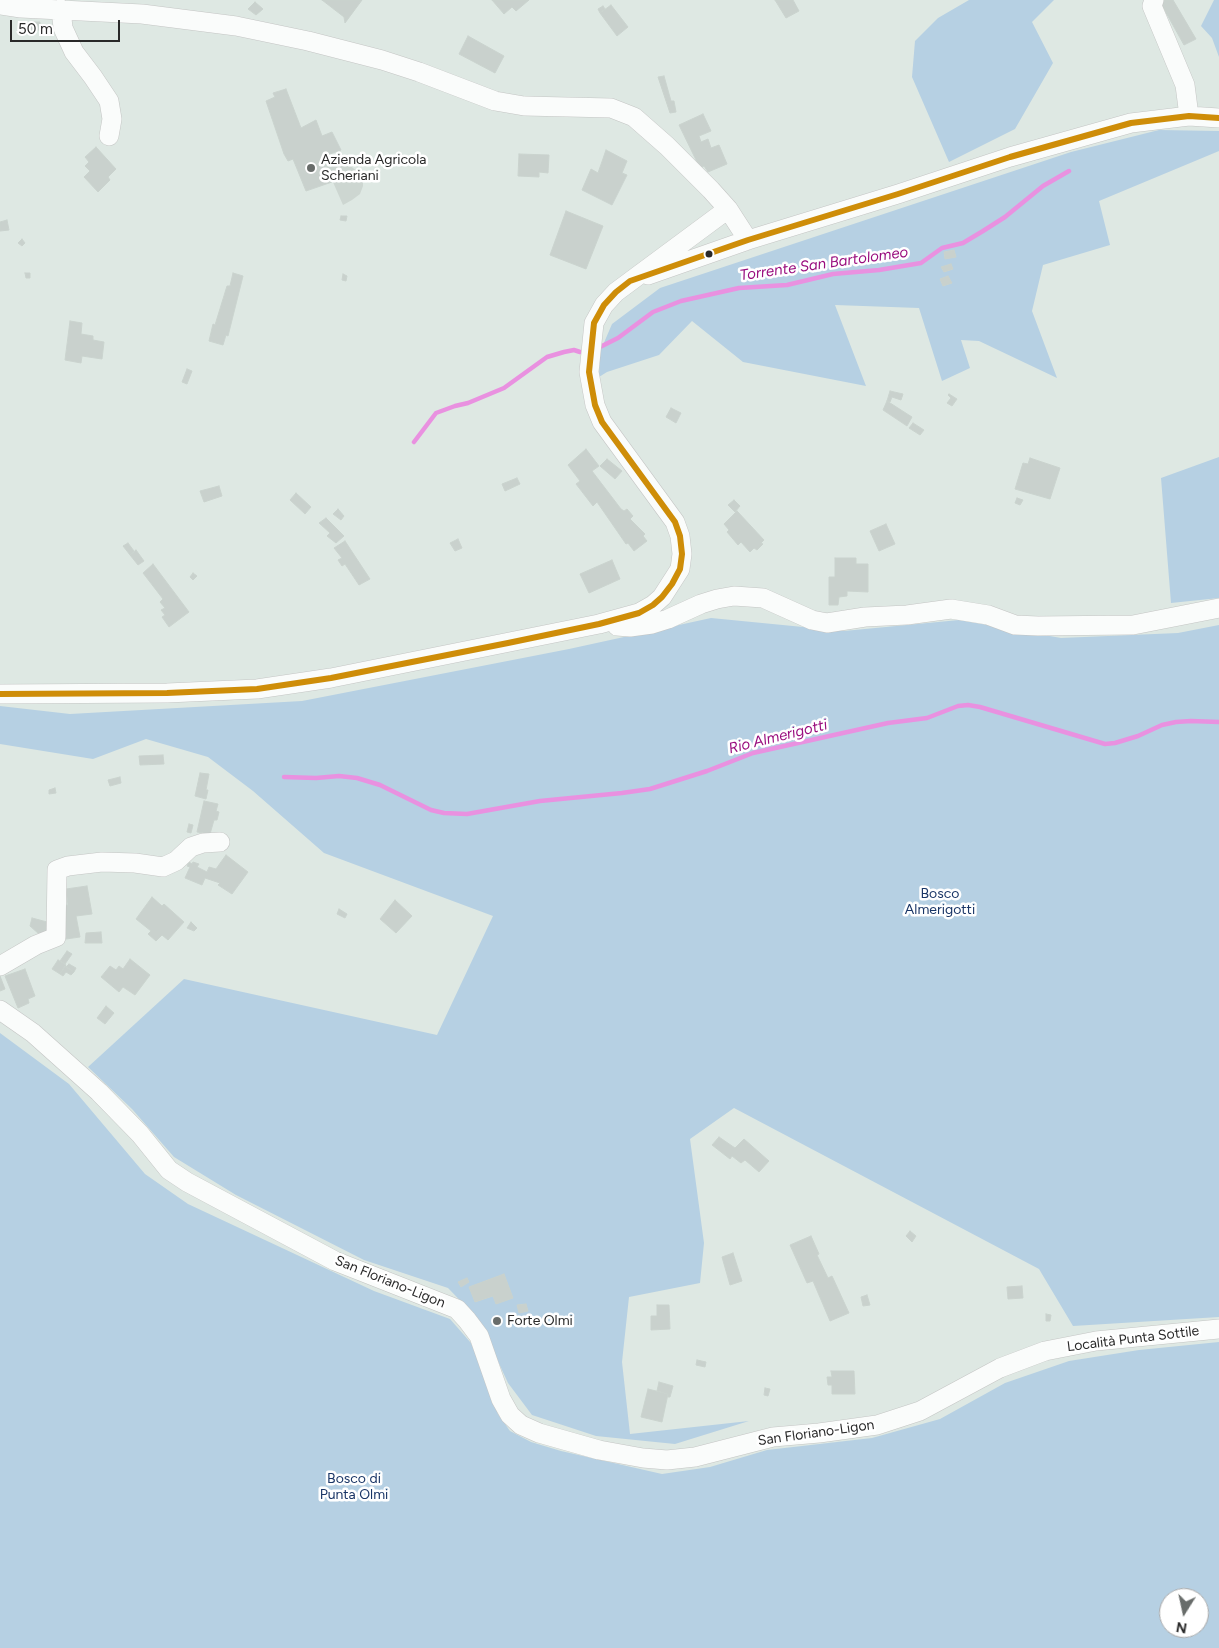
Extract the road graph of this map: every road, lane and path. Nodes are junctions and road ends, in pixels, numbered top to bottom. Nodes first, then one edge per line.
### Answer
1 (1154, 0) edge
2 (0, 5) edge
3 (61, 9) junction
4 (1189, 116) junction
5 (1219, 118) edge
6 (109, 136) dead end
7 (728, 209) junction
8 (748, 240) junction
9 (630, 281) junction
10 (1219, 608) edge
11 (599, 624) junction
12 (0, 694) edge
13 (220, 842) dead end
14 (0, 966) edge
15 (0, 1010) edge
16 (1219, 1329) edge
17 (1020, 1360) joint

1 - 4 street
2 - 3 street
3 - 6 street
3 - 7 street
4 - 5 street
4 - 8 street
7 - 8 street
7 - 9 street
8 - 9 street
9 - 11 street
10 - 11 street
11 - 12 street
13 - 14 street
15 - 17 street, San Floriano-Ligon
16 - 17 street, Località Punta Sottile

